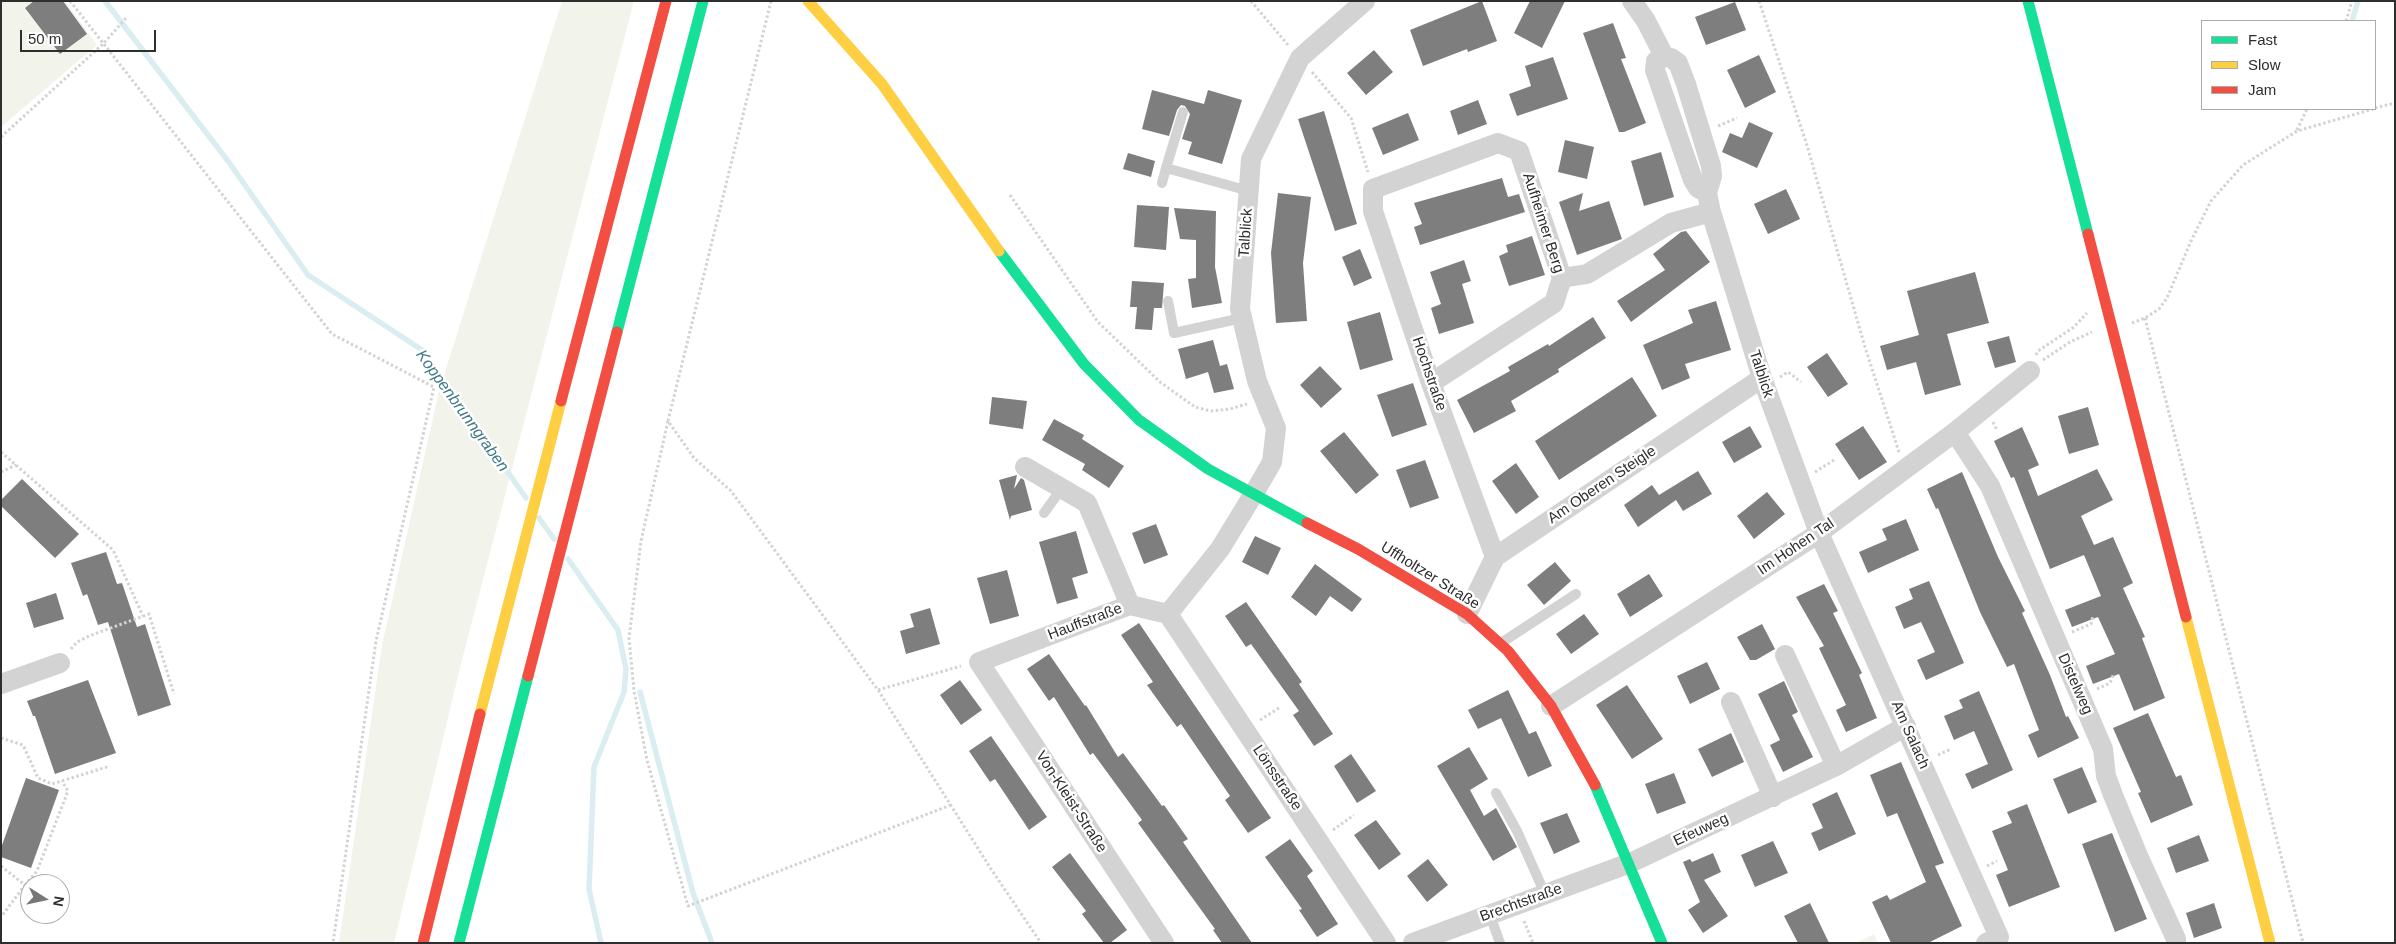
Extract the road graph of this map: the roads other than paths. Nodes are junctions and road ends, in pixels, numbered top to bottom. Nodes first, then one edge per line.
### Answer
1 (666, 1) edge
2 (703, 1) edge
3 (808, 1) edge
4 (1365, 1) edge
5 (1632, 1) edge
6 (2028, 1) edge
7 (1183, 112) dead end
8 (1166, 168) junction
9 (1162, 183) dead end
10 (1373, 189) joint
11 (1249, 191) junction
12 (1709, 203) junction
13 (1562, 278) junction
14 (1168, 301) dead end
15 (1242, 318) junction
16 (2036, 366) road end
17 (1762, 378) junction
18 (1431, 383) junction
19 (1955, 432) junction
20 (1025, 467) dead end
21 (1062, 488) junction
22 (1253, 495) junction
23 (1044, 513) dead end
24 (1819, 533) junction
25 (1495, 557) junction
26 (1576, 594) dead end
27 (1130, 605) junction
28 (1168, 614) junction
29 (1467, 614) junction
30 (1500, 644) junction
31 (1785, 655) dead end
32 (979, 662) joint
33 (60, 664) dead end
34 (1, 684) edge
35 (1731, 702) dead end
36 (1551, 706) junction
37 (1906, 726) junction
38 (1836, 766) junction
39 (1496, 793) dead end
40 (1773, 797) junction
41 (1630, 864) junction
42 (1545, 894) junction
43 (1490, 915) junction
44 (1992, 940) edge
45 (423, 943) edge
46 (459, 943) edge
47 (1164, 943) edge
48 (1386, 943) edge
49 (1413, 943) edge
50 (1500, 943) edge
51 (1662, 943) edge
52 (2176, 943) edge
53 (2270, 943) edge

1 - 45 main road
2 - 46 main road
3 - 22 main road, Uffholtzer Straße
4 - 11 street, Talblick
5 - 12 street, Talblick
6 - 53 main road
7 - 8 lane
8 - 9 lane
8 - 11 lane
10 - 13 street, Aufheimer Berg
10 - 18 street, Hochstraße
11 - 15 street, Talblick
12 - 13 street
12 - 17 street, Talblick
13 - 18 street, Aufheimer Berg
14 - 15 lane
15 - 22 street, Talblick
16 - 19 street, Im Hohen Tal
17 - 24 street, Talblick
17 - 25 street, Am Oberen Steigle
18 - 25 street, Hochstraße
19 - 24 street, Im Hohen Tal
19 - 52 street, Distelweg
20 - 21 street
21 - 23 lane
21 - 27 street
22 - 28 street
22 - 29 main road, Uffholtzer Straße
24 - 36 street, Im Hohen Tal
24 - 37 street, Am Salach
25 - 29 street
26 - 30 lane
27 - 28 street, Hauffstraße
27 - 32 street, Hauffstraße
28 - 48 street, Lönsstraße
29 - 30 main road, Uffholtzer Straße
30 - 36 main road, Uffholtzer Straße
31 - 38 street
32 - 47 street, Von-Kleist-Straße
33 - 34 street
35 - 40 street
36 - 41 main road, Uffholtzer Straße
37 - 38 street, Efeuweg
37 - 44 street, Am Salach
38 - 40 street, Efeuweg
39 - 42 lane
40 - 41 street, Efeuweg
41 - 42 street, Brechtstraße
41 - 51 main road, Uffholtzer Straße
42 - 43 street, Brechtstraße
43 - 49 street, Brechtstraße
43 - 50 lane

